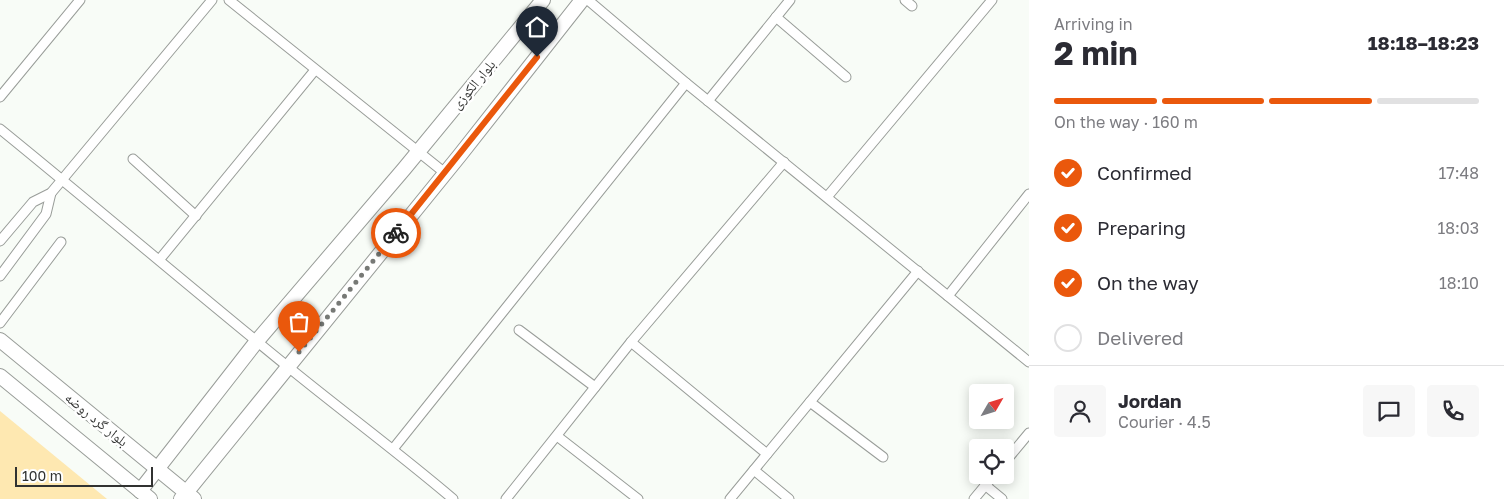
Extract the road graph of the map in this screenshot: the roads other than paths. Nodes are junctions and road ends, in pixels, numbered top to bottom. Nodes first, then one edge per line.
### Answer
1 (80, 0) edge
2 (212, 0) edge
3 (229, 0) edge
4 (543, 0) edge
5 (582, 0) edge
6 (588, 0) edge
7 (790, 0) edge
8 (992, 0) edge
9 (776, 17) junction
10 (315, 70) junction
11 (846, 77) dead end
12 (686, 83) junction
13 (3, 86) edge
14 (0, 98) edge
15 (708, 101) junction
16 (0, 129) edge
17 (417, 152) junction
18 (133, 159) dead end
19 (784, 162) junction
20 (445, 173) junction
21 (62, 180) junction
22 (51, 193) junction
23 (1029, 194) edge
24 (827, 197) junction
25 (196, 216) junction
26 (0, 241) edge
27 (61, 242) dead end
28 (160, 259) junction
29 (918, 271) junction
30 (0, 276) edge
31 (948, 296) junction
32 (0, 323) edge
33 (519, 330) dead end
34 (0, 340) edge
35 (257, 341) junction
36 (631, 342) junction
37 (1029, 362) edge
38 (287, 366) junction
39 (0, 376) edge
40 (595, 387) junction
41 (810, 402) junction
42 (1029, 433) edge
43 (557, 436) junction
44 (393, 449) junction
45 (1014, 451) edge
46 (767, 454) junction
47 (883, 457) dead end
48 (157, 468) junction
49 (754, 470) junction
50 (985, 486) joint
51 (145, 495) edge
52 (187, 497) edge
53 (453, 499) edge
54 (506, 499) edge
55 (638, 499) edge
56 (730, 499) edge
57 (789, 499) edge
58 (974, 499) edge
59 (1002, 499) edge

1 - 13 street
2 - 21 street
3 - 10 street
4 - 17 main road, بلوار الکوزی
5 - 20 main road
6 - 12 street
7 - 9 street
8 - 24 street
9 - 11 street
9 - 15 street
10 - 17 street
10 - 25 street
12 - 15 street
12 - 44 street
13 - 14 street
15 - 19 street
16 - 21 street
17 - 20 street
17 - 35 main road, بلوار الکوزی
18 - 25 street
19 - 24 street
19 - 36 street
20 - 38 main road
21 - 22 street
21 - 28 street
22 - 26 street
22 - 30 street
23 - 31 street
24 - 29 street
25 - 28 street
27 - 32 street
28 - 35 street
29 - 31 street
29 - 41 street
31 - 37 street
33 - 40 street
34 - 48 main road, بلوار گرد روضه
35 - 38 street
35 - 48 main road, بلوار الکوزی
36 - 40 street
36 - 46 street
38 - 44 street
38 - 52 main road
39 - 51 main road, بلوار گرد روضه
40 - 43 street
41 - 46 street
41 - 47 street
42 - 45 street
43 - 54 street
43 - 55 street
44 - 53 street
46 - 49 street
48 - 51 main road, بلوار الکوزی
48 - 52 main road, بلوار گرد روضه
49 - 56 street
49 - 57 street
50 - 58 street
50 - 59 street

